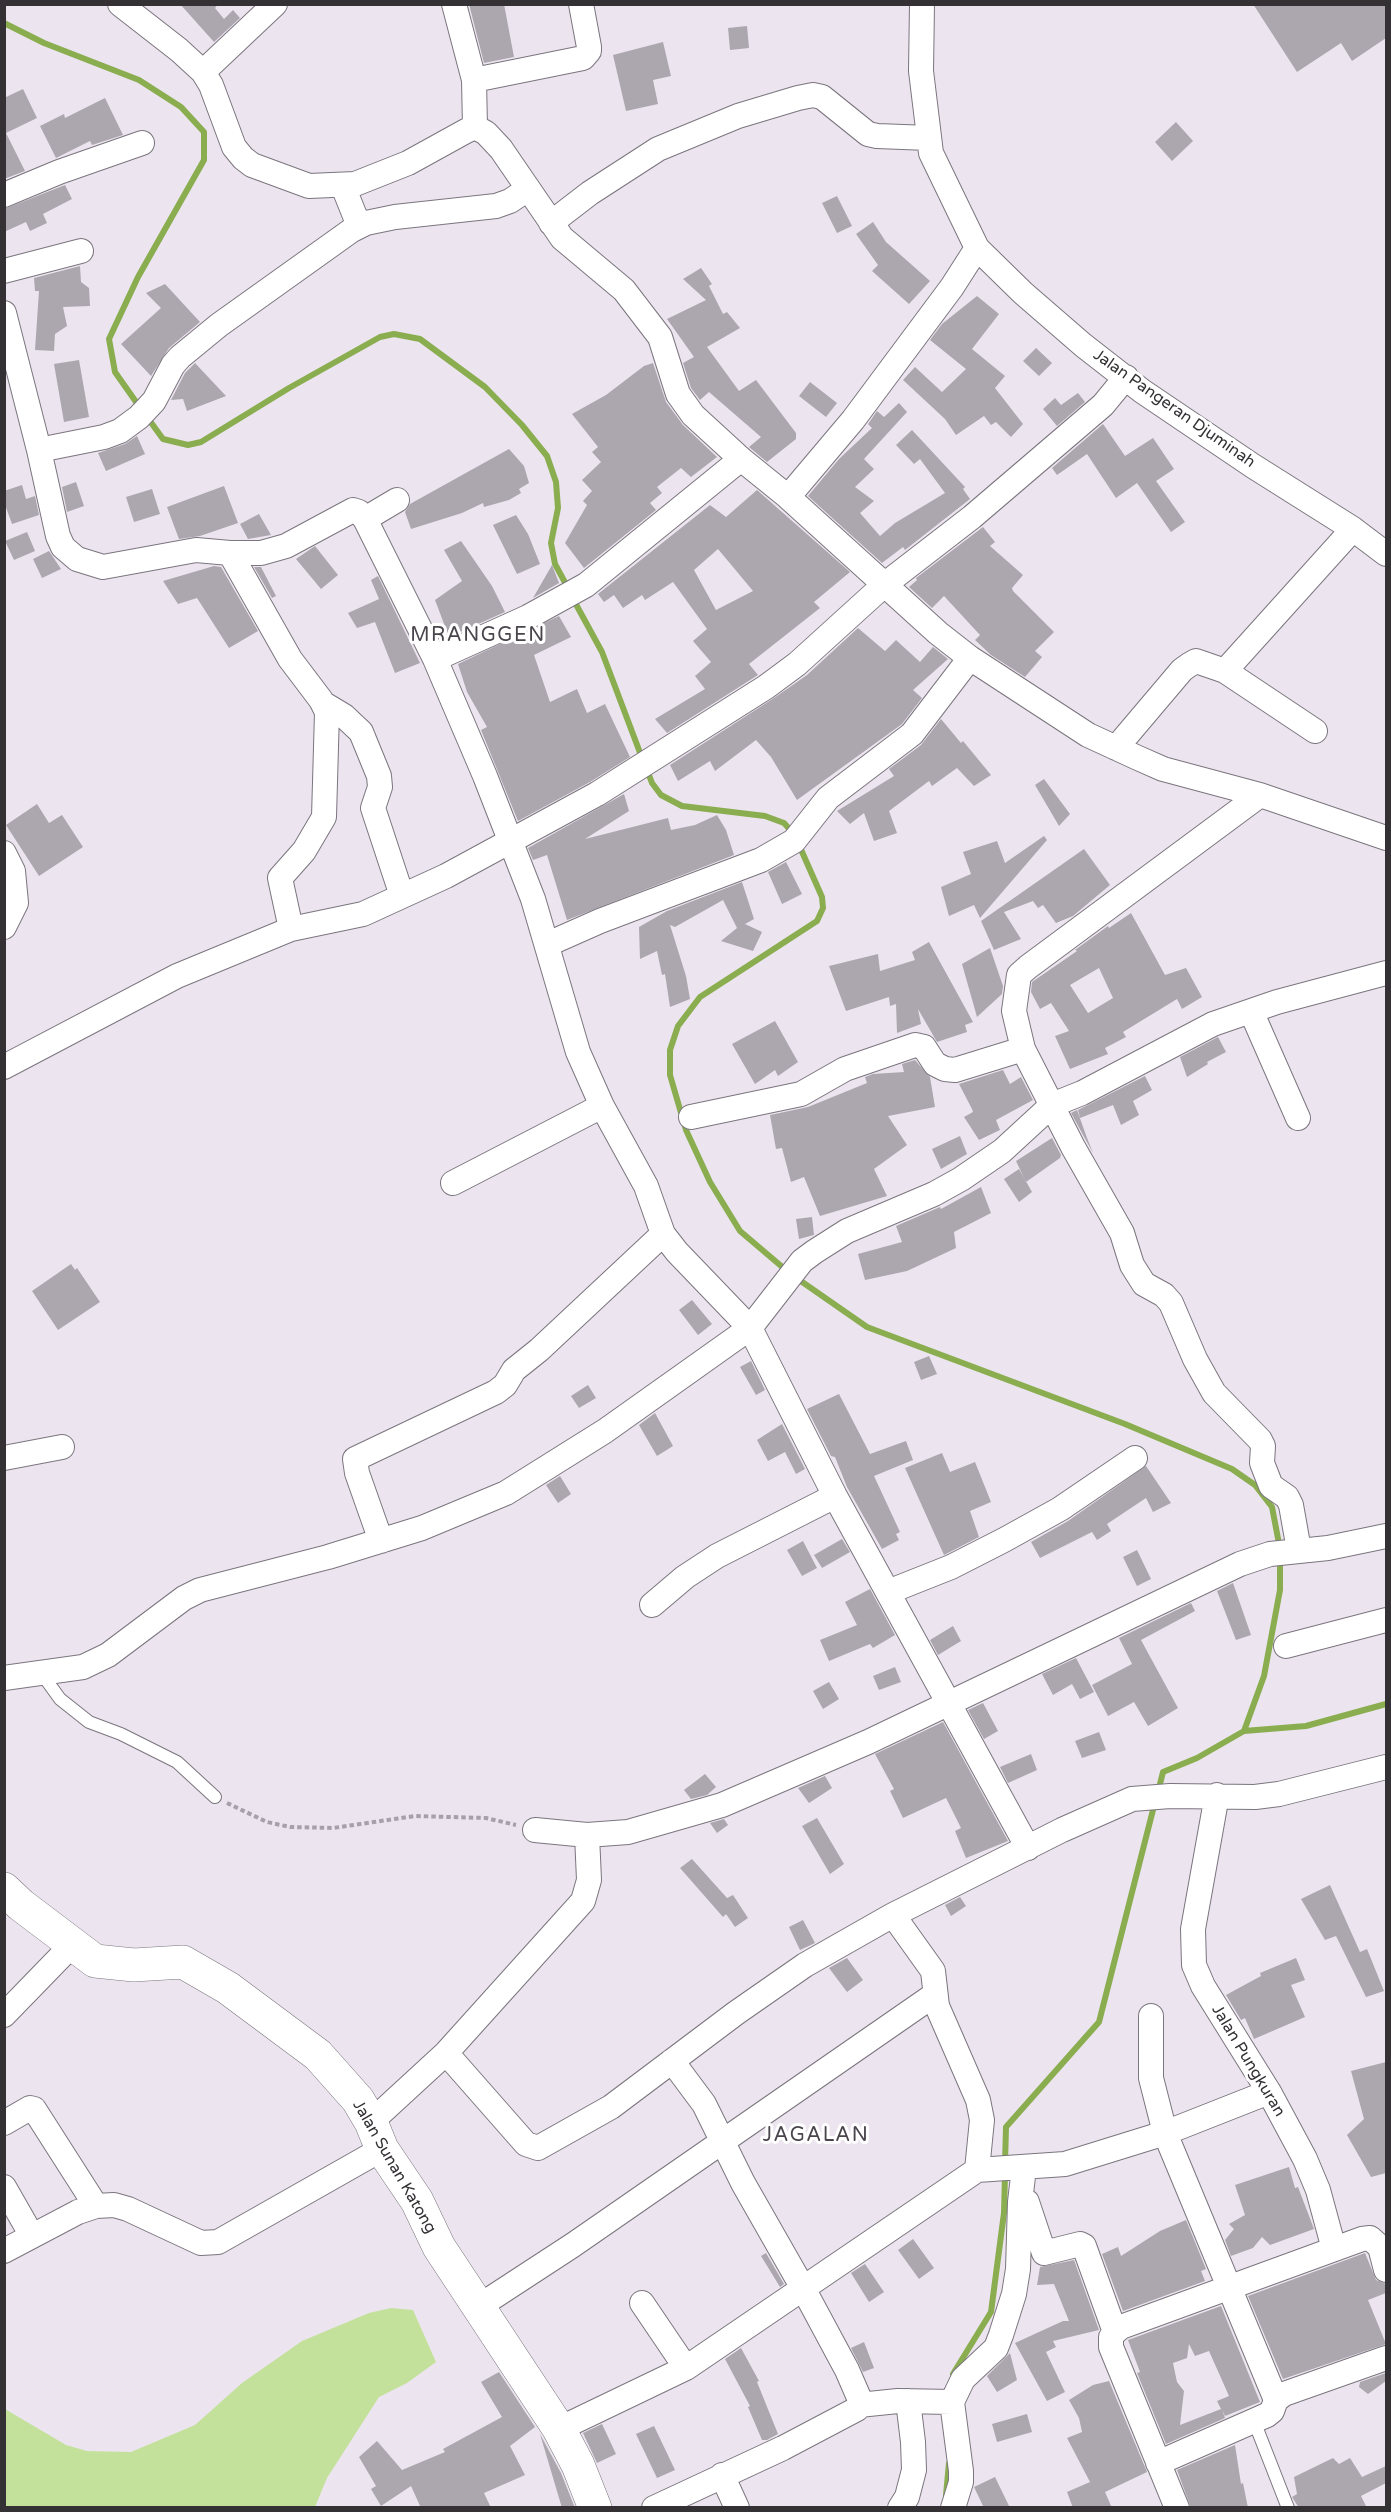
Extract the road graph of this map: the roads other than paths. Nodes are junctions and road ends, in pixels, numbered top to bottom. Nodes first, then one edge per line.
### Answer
1 (120, 4) edge
2 (275, 4) edge
3 (454, 4) edge
4 (581, 4) edge
5 (922, 4) edge
6 (203, 72) junction
7 (474, 80) junction
8 (475, 128) junction
9 (928, 138) junction
10 (142, 143) dead end
11 (343, 186) junction
12 (528, 189) junction
13 (4, 195) edge
14 (551, 223) junction
15 (359, 226) junction
16 (977, 248) junction
17 (81, 251) dead end
18 (4, 271) edge
19 (4, 313) edge
20 (1126, 378) junction
21 (39, 450) junction
22 (741, 459) junction
23 (788, 497) junction
24 (397, 500) dead end
25 (365, 519) junction
26 (1353, 529) junction
27 (230, 553) junction
28 (1386, 554) edge
29 (884, 585) junction
30 (970, 658) junction
31 (435, 659) junction
32 (1225, 671) junction
33 (324, 704) junction
34 (1316, 731) dead end
35 (1116, 748) junction
36 (1260, 795) junction
37 (1386, 838) edge
38 (511, 841) junction
39 (4, 853) edge
40 (402, 896) junction
41 (4, 927) edge
42 (291, 929) junction
43 (548, 944) junction
44 (1386, 973) edge
45 (1251, 1011) junction
46 (1023, 1049) junction
47 (4, 1067) edge
48 (1052, 1105) junction
49 (602, 1106) junction
50 (691, 1117) dead end
51 (1298, 1118) dead end
52 (453, 1183) dead end
53 (663, 1234) junction
54 (750, 1328) junction
55 (62, 1447) dead end
56 (4, 1458) edge
57 (1135, 1458) dead end
58 (835, 1496) junction
59 (1386, 1536) edge
60 (381, 1541) junction
61 (1288, 1551) junction
62 (888, 1592) junction
63 (652, 1605) dead end
64 (1386, 1620) edge
65 (1286, 1646) dead end
66 (42, 1674) junction
67 (4, 1678) edge
68 (950, 1702) junction
69 (1386, 1767) edge
70 (1217, 1795) junction
71 (215, 1797) road end
72 (535, 1830) road end
73 (587, 1835) junction
74 (1028, 1848) junction
75 (4, 1889) edge
76 (893, 1915) junction
77 (72, 1945) junction
78 (934, 1995) junction
79 (4, 2015) edge
80 (1151, 2016) dead end
81 (446, 2053) junction
82 (672, 2061) junction
83 (1269, 2092) junction
84 (4, 2123) edge
85 (1165, 2133) junction
86 (377, 2135) junction
87 (722, 2140) junction
88 (982, 2170) junction
89 (1022, 2174) junction
90 (4, 2187) edge
91 (96, 2206) junction
92 (32, 2236) junction
93 (1334, 2249) junction
94 (4, 2251) edge
95 (1386, 2270) edge
96 (1228, 2288) junction
97 (804, 2290) junction
98 (642, 2303) dead end
99 (478, 2307) junction
100 (1115, 2331) junction
101 (1386, 2358) edge
102 (686, 2368) junction
103 (1276, 2400) junction
104 (914, 2401) junction
105 (950, 2402) junction
106 (859, 2405) junction
107 (1254, 2421) junction
108 (559, 2429) junction
109 (1158, 2463) junction
110 (722, 2475) junction
111 (1174, 2506) edge
112 (595, 2508) edge
113 (654, 2508) edge
114 (737, 2508) edge
115 (900, 2508) edge
116 (953, 2508) edge
117 (1288, 2508) edge

1 - 6 street
2 - 6 street
3 - 7 street
4 - 7 street
5 - 9 street, Jalan Pangeran Djuminah
6 - 11 street
7 - 8 street
8 - 11 street
8 - 12 street
9 - 14 street
9 - 16 street, Jalan Pangeran Djuminah
10 - 13 street
11 - 15 street
12 - 14 street
12 - 15 street
14 - 22 street
15 - 21 street
16 - 20 street, Jalan Pangeran Djuminah
16 - 23 street
17 - 18 street
19 - 21 street
20 - 26 street, Jalan Pangeran Djuminah
20 - 29 street
21 - 27 street
22 - 23 street
22 - 31 street
23 - 29 street
24 - 25 street
25 - 27 street
25 - 31 street
26 - 28 street, Jalan Pangeran Djuminah
26 - 32 street
27 - 33 street
29 - 30 street
29 - 38 street
30 - 35 street
30 - 43 street
31 - 38 street
32 - 34 street
32 - 35 street
33 - 40 street
33 - 42 street
35 - 36 street
36 - 37 street
36 - 46 street
38 - 40 street
38 - 43 street
39 - 41 street
40 - 42 street
42 - 47 street
43 - 49 street
44 - 45 street
45 - 48 street
45 - 51 street
46 - 48 street
46 - 50 street
48 - 54 street
48 - 61 street
49 - 52 street
49 - 53 street
53 - 54 street
53 - 60 street
54 - 58 street
54 - 60 street
55 - 56 street
57 - 62 street
58 - 62 street
58 - 63 street
59 - 61 street
60 - 66 street
61 - 68 street
62 - 68 street
64 - 65 street
66 - 67 street
66 - 71 lane
68 - 73 street
68 - 74 street
69 - 70 street
70 - 74 street
70 - 83 street, Jalan Pungkuran
72 - 73 street
73 - 81 street
74 - 76 street
75 - 77 street, Jalan Sunan Katong
76 - 78 street
76 - 82 street
77 - 79 street
77 - 86 street, Jalan Sunan Katong
78 - 87 street
78 - 88 street
80 - 85 street
81 - 82 street
81 - 86 street
82 - 87 street
83 - 85 street
83 - 93 street, Jalan Pungkuran
84 - 91 street
85 - 89 street
85 - 96 street
86 - 91 street
86 - 99 street, Jalan Sunan Katong
87 - 97 street
87 - 99 street
88 - 89 street
88 - 97 street
89 - 100 street
89 - 105 street
90 - 92 street
91 - 92 street
92 - 94 street
93 - 95 street
93 - 96 street
96 - 100 street
96 - 103 street
97 - 102 street
97 - 106 street
98 - 102 street
99 - 108 street, Jalan Sunan Katong
100 - 109 street
101 - 103 street
102 - 108 street
103 - 107 street
104 - 105 street
104 - 106 street
104 - 115 street
105 - 116 street
106 - 110 street
107 - 109 street
107 - 117 lane
108 - 112 street, Jalan Sunan Katong
109 - 111 street
110 - 113 street
110 - 114 street

